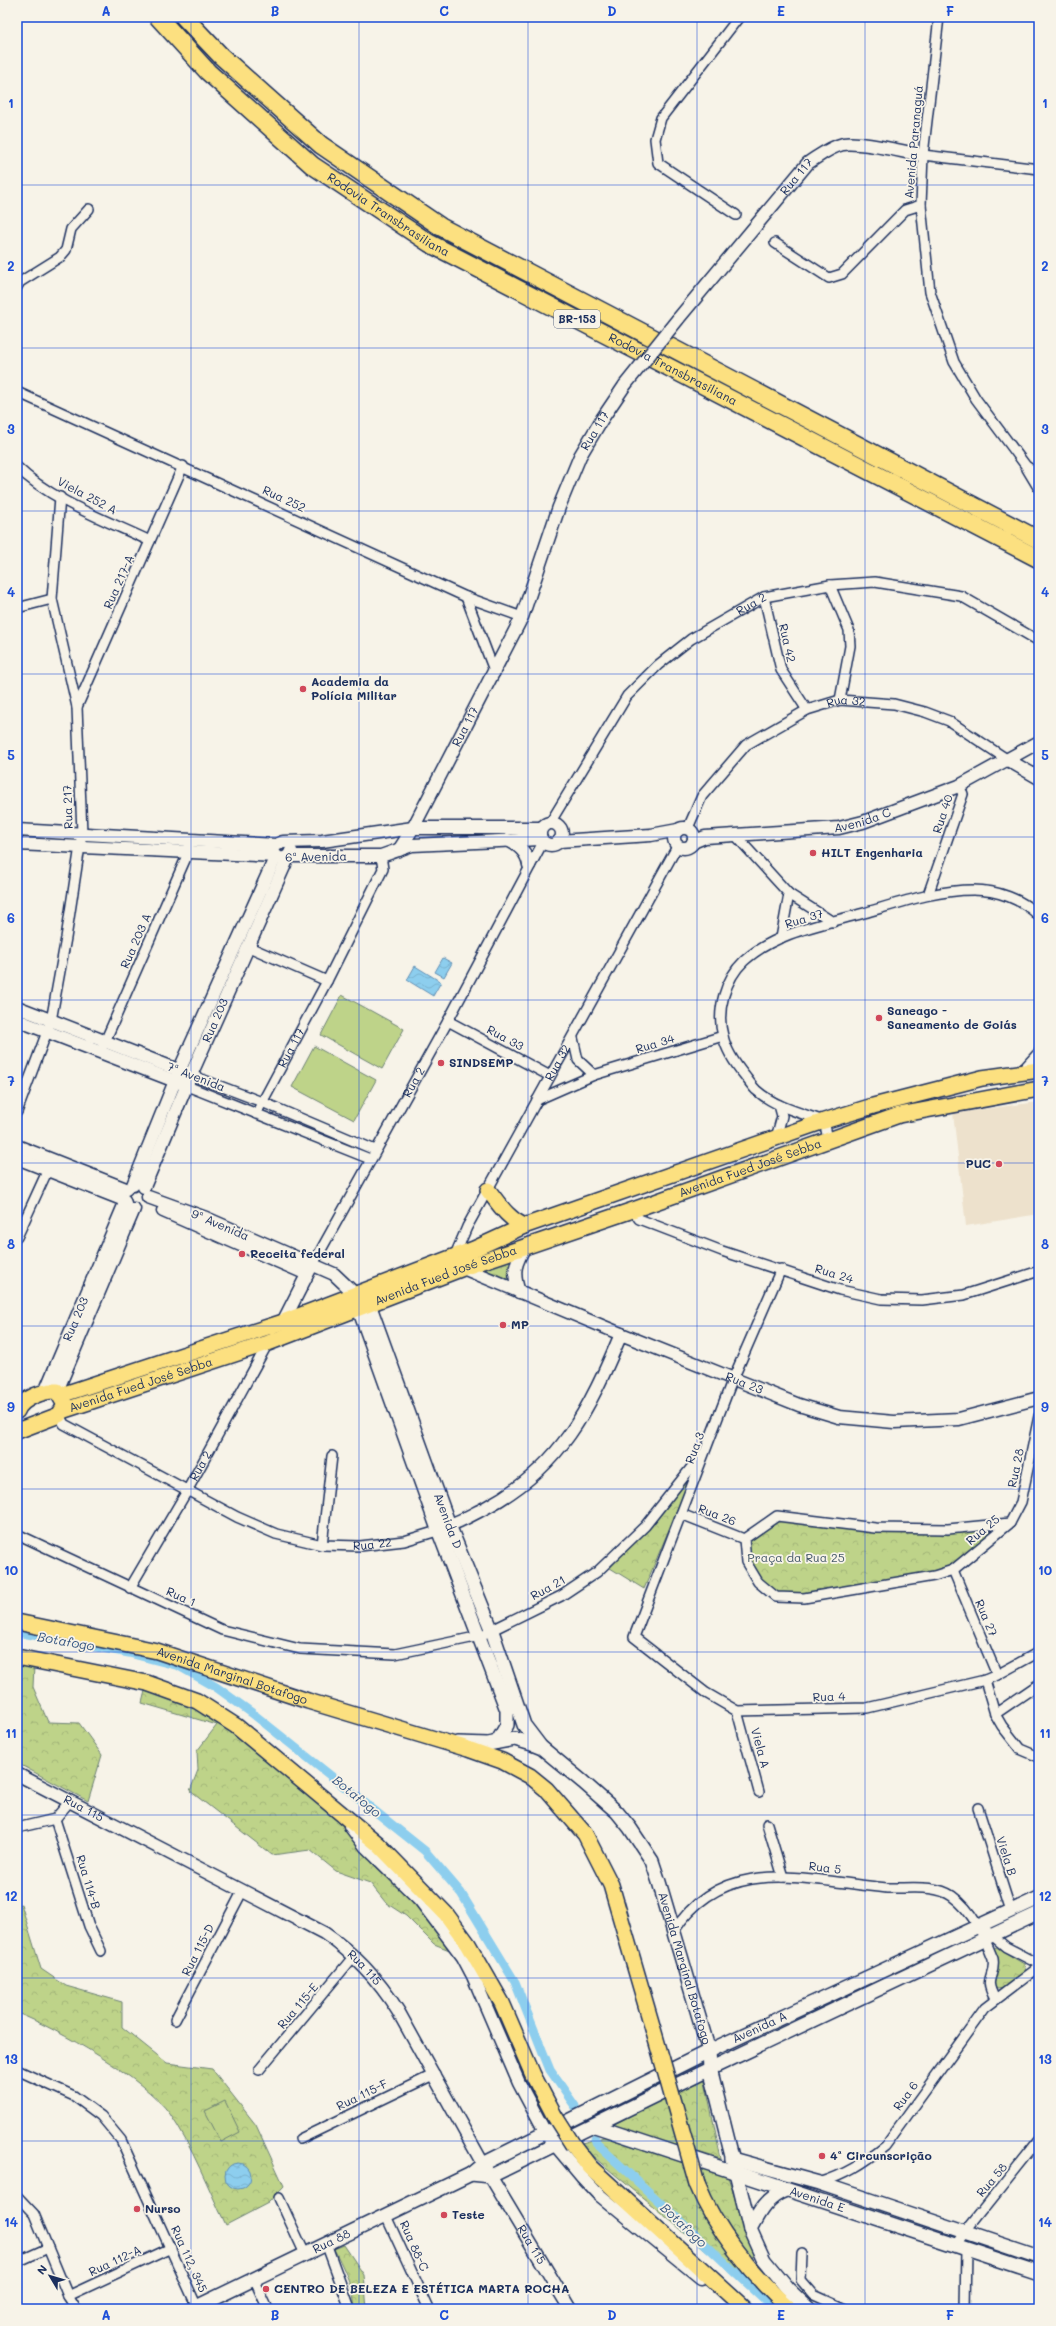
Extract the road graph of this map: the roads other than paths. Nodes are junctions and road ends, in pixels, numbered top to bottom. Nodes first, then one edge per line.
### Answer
1 (158, 17) edge
2 (184, 17) edge
3 (739, 17) edge
4 (939, 17) edge
5 (923, 155) junction
6 (1039, 169) edge
7 (921, 205) junction
8 (89, 209) dead end
9 (736, 215) dead end
10 (775, 244) dead end
11 (18, 282) edge
12 (17, 392) edge
13 (17, 466) edge
14 (183, 466) junction
15 (1026, 466) junction
16 (1039, 475) edge
17 (1039, 489) edge
18 (60, 497) junction
19 (1039, 540) edge
20 (150, 542) junction
21 (1039, 559) edge
22 (830, 585) junction
23 (466, 597) junction
24 (764, 597) junction
25 (52, 599) junction
26 (17, 608) edge
27 (522, 617) junction
28 (1039, 641) edge
29 (495, 673) junction
30 (840, 700) junction
31 (77, 707) junction
32 (807, 710) junction
33 (1034, 745) edge
34 (1008, 760) junction
35 (1027, 770) junction
36 (1039, 778) edge
37 (959, 786) junction
38 (413, 828) junction
39 (17, 830) edge
40 (82, 833) junction
41 (544, 833) junction
42 (560, 836) junction
43 (736, 836) junction
44 (188, 838) junction
45 (684, 838) junction
46 (507, 840) junction
47 (290, 843) junction
48 (17, 844) edge
49 (412, 845) junction
50 (81, 846) junction
51 (399, 850) junction
52 (189, 851) junction
53 (276, 851) junction
54 (289, 856) junction
55 (380, 856) junction
56 (529, 865) junction
57 (789, 894) junction
58 (928, 895) junction
59 (1039, 916) edge
60 (834, 922) junction
61 (781, 938) junction
62 (249, 947) junction
63 (327, 981) junction
64 (17, 1007) edge
65 (17, 1020) edge
66 (448, 1021) junction
67 (49, 1026) junction
68 (723, 1036) junction
69 (573, 1038) junction
70 (103, 1048) junction
71 (1039, 1052) edge
72 (1039, 1070) edge
73 (1020, 1073) junction
74 (594, 1075) junction
75 (176, 1076) junction
76 (550, 1076) junction
77 (189, 1081) junction
78 (1039, 1089) edge
79 (537, 1100) junction
80 (262, 1102) junction
81 (779, 1105) junction
82 (17, 1112) edge
83 (256, 1114) junction
84 (824, 1121) junction
85 (776, 1138) junction
86 (828, 1139) junction
87 (17, 1146) edge
88 (375, 1150) junction
89 (17, 1158) edge
90 (370, 1159) junction
91 (50, 1165) junction
92 (488, 1190) junction
93 (135, 1197) junction
94 (633, 1210) junction
95 (524, 1226) junction
96 (17, 1237) edge
97 (526, 1246) junction
98 (476, 1256) junction
99 (459, 1261) junction
100 (781, 1269) junction
101 (310, 1270) junction
102 (1039, 1271) edge
103 (518, 1292) junction
104 (355, 1294) junction
105 (364, 1306) junction
106 (283, 1322) junction
107 (621, 1334) junction
108 (268, 1343) junction
109 (733, 1378) junction
110 (54, 1393) junction
111 (1039, 1398) edge
112 (19, 1413) edge
113 (60, 1413) junction
114 (1039, 1416) edge
115 (709, 1445) junction
116 (332, 1456) dead end
117 (187, 1491) junction
118 (681, 1514) junction
119 (1010, 1523) junction
120 (444, 1529) junction
121 (17, 1534) edge
122 (744, 1539) junction
123 (322, 1544) junction
124 (953, 1570) junction
125 (130, 1588) junction
126 (17, 1622) edge
127 (486, 1633) junction
128 (344, 1652) joint
129 (1039, 1652) edge
130 (17, 1657) edge
131 (997, 1676) junction
132 (985, 1680) junction
133 (1039, 1684) edge
134 (737, 1711) junction
135 (995, 1714) junction
136 (444, 1742) junction
137 (497, 1742) junction
138 (542, 1748) junction
139 (1039, 1757) edge
140 (17, 1774) edge
141 (759, 1792) dead end
142 (70, 1801) junction
143 (978, 1808) dead end
144 (344, 1817) junction
145 (55, 1819) junction
146 (767, 1824) dead end
147 (17, 1828) edge
148 (783, 1877) junction
149 (243, 1890) junction
150 (1039, 1898) edge
151 (1011, 1911) junction
152 (1039, 1913) edge
153 (978, 1926) junction
154 (674, 1931) junction
155 (990, 1938) junction
156 (101, 1951) dead end
157 (354, 1956) junction
158 (1039, 1965) edge
159 (995, 1999) junction
160 (175, 2020) dead end
161 (709, 2051) junction
162 (710, 2068) junction
163 (17, 2070) edge
164 (259, 2070) dead end
165 (434, 2074) junction
166 (595, 2126) junction
167 (546, 2134) junction
168 (300, 2139) dead end
169 (555, 2144) junction
170 (1037, 2146) edge
171 (732, 2159) junction
172 (483, 2164) junction
173 (735, 2173) junction
174 (471, 2174) junction
175 (491, 2176) junction
176 (819, 2184) junction
177 (786, 2190) junction
178 (17, 2196) edge
179 (279, 2198) dead end
180 (386, 2216) junction
181 (750, 2229) junction
182 (963, 2234) junction
183 (327, 2246) junction
184 (960, 2247) junction
185 (48, 2248) junction
186 (172, 2248) junction
187 (305, 2254) junction
188 (802, 2254) dead end
189 (1039, 2257) edge
190 (17, 2262) edge
191 (1039, 2273) edge
192 (254, 2279) junction
193 (68, 2296) junction
194 (195, 2308) edge
195 (76, 2309) edge
196 (268, 2309) edge
197 (350, 2309) edge
198 (429, 2309) edge
199 (570, 2309) edge
200 (739, 2309) edge
201 (746, 2309) edge
202 (790, 2309) edge
203 (809, 2309) edge
204 (845, 2309) edge
205 (965, 2309) edge

1 - 21 highway, Rodovia Transbrasiliana / BR-153
2 - 19 highway, Rodovia Transbrasiliana / BR-153
3 - 9 street
4 - 5 street, Avenida Paranaguá
5 - 6 street
5 - 7 street, Avenida Paranaguá
5 - 27 street, Rua 117, bridge
7 - 10 street
7 - 15 street, Avenida Paranaguá
8 - 11 street
12 - 14 street, Rua 252
13 - 18 street, Viela 252 A
14 - 20 street, Rua 217-A
14 - 23 street, Rua 252
15 - 16 street, Avenida Paranaguá
15 - 17 street
18 - 20 street, Viela 252 A
18 - 25 street, Rua 217
20 - 31 street, Rua 217-A
22 - 24 street, Rua 2
22 - 28 street, Rua 2
22 - 30 street
23 - 27 street, Rua 252
23 - 29 street
24 - 32 street, Rua 42
24 - 41 street, Rua 2
25 - 26 street
25 - 31 street, Rua 217
27 - 29 street, Rua 117
29 - 38 street, Rua 117
30 - 32 street, Rua 32
30 - 34 street, Rua 32
31 - 40 street, Rua 217
32 - 45 street, Rua 32
33 - 34 street, Avenida C
33 - 35 street
34 - 35 street, Rua 32
34 - 37 street, Avenida C
35 - 36 street, Rua 32
37 - 43 street, Avenida C
37 - 58 street, Rua 40
38 - 41 street, 6ª Avenida
38 - 47 street, 6ª Avenida
38 - 49 street
38 - 51 street, Rua 117
39 - 40 street, 6ª Avenida
40 - 44 street, 6ª Avenida
40 - 50 street, Rua 217
41 - 42 street, Avenida C
41 - 42 street
41 - 46 street, 6ª Avenida
41 - 56 street, Rua 2
42 - 45 street, Avenida C
43 - 45 street, Avenida C
43 - 57 street
44 - 52 street, Rua 203 A
44 - 53 street, 6ª Avenida
45 - 69 street, Rua 32
46 - 49 street, 6ª Avenida
46 - 56 street
47 - 53 street, 6ª Avenida
47 - 54 street
48 - 50 street, 6ª Avenida
49 - 51 street, 6ª Avenida
50 - 52 street, 6ª Avenida
50 - 67 street, Rua 217
51 - 55 street, 6ª Avenida
52 - 53 street, 6ª Avenida
52 - 70 street, Rua 203 A
53 - 54 street, 6ª Avenida
53 - 75 street, Rua 203
54 - 55 street, 6ª Avenida
54 - 62 street, Rua 203
55 - 63 street, Rua 117
56 - 66 street, Rua 2
57 - 60 street
57 - 61 street
58 - 59 street, Rua 37
58 - 60 street, Rua 37
60 - 61 street, Rua 37
61 - 68 street, Rua 37
62 - 63 street
62 - 77 street, Rua 203
63 - 80 street, Rua 117
64 - 67 street, 7ª Avenida
65 - 67 street, 7ª Avenida
66 - 76 street, Rua 33
66 - 88 street, Rua 2
67 - 70 street, 7ª Avenida
67 - 82 street, Rua 217
68 - 74 street, Rua 34
68 - 81 street, Rua 37
69 - 74 street
69 - 76 street, Rua 32
70 - 75 street, 7ª Avenida
71 - 73 street
72 - 73 main road, Avenida Fued José Sebba
73 - 84 main road, Avenida Fued José Sebba
74 - 79 street, Rua 34
75 - 77 street, 7ª Avenida
75 - 93 street, Rua 203
76 - 79 street, Rua 32
77 - 80 street, 7ª Avenida
77 - 83 street, 7ª Avenida
77 - 93 street, Rua 203
78 - 86 main road, Avenida Fued José Sebba
79 - 92 street, Rua 32
80 - 83 street, Rua 117
80 - 88 street, 7ª Avenida
81 - 84 street, Rua 37
81 - 85 street
83 - 90 street, 7ª Avenida
84 - 85 main road, Avenida Fued José Sebba
84 - 86 street, Avenida Fued José Sebba
85 - 95 main road, Avenida Fued José Sebba
86 - 94 main road, Avenida Fued José Sebba
87 - 91 street, 9ª Avenida
88 - 90 street, Rua 2
89 - 91 street, 9ª Avenida
90 - 101 street, Rua 2
91 - 93 street, 9ª Avenida
91 - 96 street
92 - 95 main road
92 - 99 street, Rua 32
93 - 101 street, 9ª Avenida
93 - 110 street, Rua 203
94 - 97 main road, Avenida Fued José Sebba
94 - 100 street, Rua 24
95 - 98 main road, Avenida Fued José Sebba
97 - 98 main road, Avenida Fued José Sebba
97 - 103 street
98 - 99 main road, Avenida Fued José Sebba
99 - 103 street, Rua 23
99 - 104 main road, Avenida Fued José Sebba
99 - 105 main road, Avenida Fued José Sebba
100 - 102 street, Rua 24
100 - 109 street, Rua 3
101 - 104 street, 9ª Avenida
101 - 106 street, Rua 2
103 - 107 street, Rua 23
104 - 105 main road
104 - 106 main road, Avenida Fued José Sebba
105 - 108 main road, Avenida Fued José Sebba
105 - 120 main road, Avenida D
106 - 110 main road, Avenida Fued José Sebba
107 - 109 street, Rua 23
107 - 120 street, Rua 22
108 - 113 main road, Avenida Fued José Sebba
108 - 117 street, Rua 2
109 - 111 street, Rua 23
109 - 115 street, Rua 3
110 - 112 main road, Avenida Fued José Sebba
110 - 113 main road
112 - 113 main road, Avenida Fued José Sebba
113 - 117 street, Rua 22
114 - 119 street, Rua 28
115 - 118 street, Rua 3
115 - 127 street, Rua 21
116 - 123 street
117 - 123 street, Rua 22
117 - 125 street, Rua 2
118 - 122 street, Rua 26
118 - 134 street, Rua 3
119 - 122 street, Rua 25
119 - 124 street, Rua 25
120 - 123 street, Rua 22
120 - 127 main road, Avenida D
121 - 125 street, Rua 1
122 - 124 street, Rua 25
124 - 131 street, Rua 27
125 - 128 street, Rua 1
126 - 136 main road, Avenida Marginal Botafogo
127 - 128 street, Rua 21
127 - 137 main road, Avenida D
127 - 138 main road, Avenida D
129 - 131 street, Rua 4
130 - 144 main road
131 - 132 street, Rua 4
132 - 134 street, Rua 4
132 - 135 street
133 - 135 street
134 - 141 street, Viela A
135 - 139 street
136 - 137 main road, Avenida Marginal Botafogo
136 - 202 main road, Avenida Marginal Botafogo, bridge
137 - 138 main road, Avenida Marginal Botafogo
138 - 154 main road, Avenida Marginal Botafogo
140 - 142 street, Rua 115
142 - 145 street
142 - 149 street, Rua 115
143 - 151 street, Viela B
144 - 167 street
144 - 201 main road, bridge
145 - 147 street
145 - 156 street, Rua 114-B
146 - 148 street
148 - 153 street, Rua 5
148 - 154 street, Rua 5
149 - 157 street, Rua 115
149 - 160 street, Rua 115-D
150 - 151 main road, Avenida A
151 - 153 main road, Avenida A
152 - 155 main road, Avenida A
153 - 155 street, Rua 5
153 - 161 main road, Avenida A
154 - 161 main road, Avenida Marginal Botafogo
155 - 158 street
155 - 159 street
155 - 162 main road, Avenida A
157 - 164 street, Rua 115-E
157 - 165 street, Rua 115
158 - 159 street, Rua 6
159 - 176 street, Rua 6
161 - 162 main road, Avenida Marginal Botafogo
161 - 167 main road, Avenida A
162 - 166 main road, Avenida A
162 - 171 main road, Avenida Marginal Botafogo
163 - 186 street, Rua 112, 345
165 - 168 street, Rua 115-F
165 - 172 street, Rua 115
166 - 169 main road, Avenida A
166 - 173 main road, Avenida E
167 - 169 street
167 - 172 main road, Avenida A
169 - 175 main road, Avenida A
169 - 200 street
170 - 182 street, Rua 58
171 - 173 main road, Avenida Marginal Botafogo
171 - 176 main road, Avenida E
172 - 174 main road, Rua 88
172 - 175 street, Rua 115
173 - 177 main road, Avenida E
173 - 181 main road, Avenida Marginal Botafogo
174 - 175 main road
174 - 180 main road, Rua 88
175 - 199 street, Rua 115
176 - 182 main road, Avenida E
177 - 181 main road
177 - 184 main road, Avenida E
178 - 185 street
179 - 187 street
180 - 183 main road, Rua 88
180 - 198 street, Rua 88-C
181 - 203 main road, Avenida Marginal Botafogo
182 - 184 street, Rua 58
182 - 189 main road, Avenida E
183 - 187 main road, Rua 88
183 - 197 street
184 - 191 main road, Avenida E
184 - 205 street
185 - 190 street
185 - 193 street
186 - 193 street, Rua 112-A
186 - 194 street, Rua 112, 345
187 - 192 main road, Rua 88
188 - 204 street
192 - 194 main road, Rua 88
192 - 196 street
193 - 195 street

